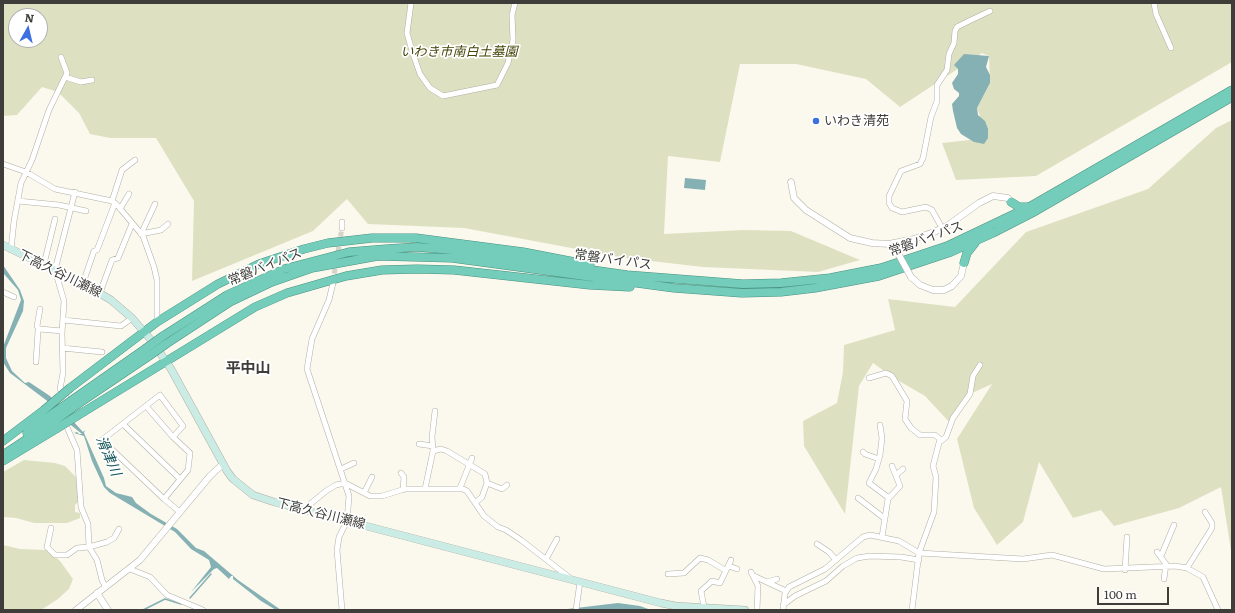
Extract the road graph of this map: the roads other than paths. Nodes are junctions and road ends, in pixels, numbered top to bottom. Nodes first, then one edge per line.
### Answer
1 (411, 3) edge
2 (515, 3) edge
3 (1154, 3) edge
4 (990, 11) dead end
5 (1171, 48) dead end
6 (61, 57) dead end
7 (65, 77) junction
8 (92, 80) dead end
9 (1232, 90) edge
10 (1232, 97) edge
11 (135, 160) dead end
12 (3, 164) edge
13 (26, 172) junction
14 (791, 182) dead end
15 (75, 192) junction
16 (129, 194) dead end
17 (18, 201) junction
18 (114, 202) junction
19 (1011, 202) junction
20 (155, 204) dead end
21 (1030, 206) junction
22 (71, 208) junction
23 (120, 209) junction
24 (86, 211) dead end
25 (54, 219) dead end
26 (1004, 220) junction
27 (342, 222) dead end
28 (132, 224) junction
29 (168, 224) dead end
30 (342, 228) tunnel mouth
31 (942, 228) junction
32 (141, 234) junction
33 (976, 241) junction
34 (891, 245) junction
35 (6, 248) edge
36 (950, 252) junction
37 (964, 263) junction
38 (44, 264) junction
39 (55, 270) junction
40 (627, 275) junction
41 (83, 283) junction
42 (333, 283) tunnel mouth
43 (674, 288) junction
44 (3, 292) edge
45 (100, 293) junction
46 (14, 297) dead end
47 (40, 309) dead end
48 (132, 318) junction
49 (63, 320) junction
50 (157, 322) junction
51 (39, 330) junction
52 (62, 331) junction
53 (144, 332) junction
54 (165, 340) junction
55 (62, 348) junction
56 (102, 352) dead end
57 (36, 362) dead end
58 (167, 362) junction
59 (980, 365) dead end
60 (869, 378) dead end
61 (146, 406) junction
62 (435, 411) dead end
63 (52, 423) junction
64 (123, 424) junction
65 (880, 425) dead end
66 (173, 437) junction
67 (3, 441) edge
68 (941, 441) junction
69 (419, 444) dead end
70 (433, 448) junction
71 (3, 449) edge
72 (863, 452) dead end
73 (3, 455) edge
74 (472, 458) dead end
75 (879, 459) junction
76 (3, 462) edge
77 (354, 463) dead end
78 (223, 464) junction
79 (470, 464) junction
80 (892, 466) dead end
81 (487, 468) dead end
82 (341, 469) junction
83 (903, 469) dead end
84 (401, 473) dead end
85 (485, 474) junction
86 (896, 475) junction
87 (372, 477) dead end
88 (180, 479) junction
89 (345, 483) junction
90 (487, 483) junction
91 (507, 484) dead end
92 (460, 488) junction
93 (425, 489) junction
94 (403, 490) junction
95 (364, 493) junction
96 (858, 498) dead end
97 (889, 498) junction
98 (872, 499) dead end
99 (164, 500) junction
100 (475, 503) junction
101 (868, 505) junction
102 (307, 511) junction
103 (180, 512) junction
104 (1205, 512) dead end
105 (884, 518) junction
106 (347, 521) junction
107 (1174, 525) dead end
108 (51, 528) dead end
109 (119, 529) dead end
110 (882, 537) junction
111 (1127, 537) dead end
112 (557, 539) dead end
113 (817, 544) dead end
114 (89, 547) junction
115 (919, 553) junction
116 (546, 559) junction
117 (731, 560) dead end
118 (836, 560) junction
119 (918, 560) junction
120 (1165, 566) junction
121 (727, 568) junction
122 (1187, 568) junction
123 (130, 569) junction
124 (737, 569) dead end
125 (1125, 570) junction
126 (668, 574) dead end
127 (777, 579) dead end
128 (1164, 579) dead end
129 (572, 580) junction
130 (580, 582) junction
131 (766, 582) junction
132 (105, 586) junction
133 (786, 591) junction
134 (97, 593) junction
135 (576, 607) edge
136 (704, 607) junction
137 (783, 607) edge
138 (76, 610) edge
139 (108, 610) edge
140 (203, 610) edge
141 (342, 610) edge
142 (745, 610) edge
143 (757, 610) edge
144 (912, 610) edge
145 (1218, 610) edge

1 - 2 street
3 - 5 street
4 - 31 street
6 - 7 street
7 - 8 street
7 - 13 street
9 - 21 highway, 常磐バイパス
10 - 33 highway, 常磐バイパス
11 - 18 street
12 - 13 street
13 - 15 street
13 - 17 street
14 - 34 street
15 - 18 street
15 - 22 street
16 - 23 street
17 - 22 street
17 - 35 street
18 - 23 street
18 - 41 street
19 - 21 highway
19 - 26 highway
19 - 31 street
20 - 32 street
21 - 26 highway, 常磐バイパス
22 - 24 street
22 - 39 street
23 - 28 street
25 - 38 street
26 - 40 highway, 常磐バイパス
27 - 30 street
28 - 32 street
28 - 45 street
29 - 32 street
31 - 34 street
32 - 50 street
33 - 36 highway, 常磐バイパス
33 - 37 highway
34 - 37 street, bridge
35 - 38 main road, 下高久谷川瀬線
36 - 37 highway
36 - 43 highway, 常磐バイパス
38 - 39 main road, 下高久谷川瀬線
39 - 41 main road, 下高久谷川瀬線
39 - 49 street
40 - 50 highway
40 - 54 highway, 常磐バイパス
41 - 45 main road, 下高久谷川瀬線
42 - 82 street
43 - 54 highway, 常磐バイパス
43 - 58 highway
44 - 46 street
45 - 48 main road, 下高久谷川瀬線
47 - 51 street
48 - 49 street
48 - 53 main road, 下高久谷川瀬線
49 - 52 street
50 - 53 highway
51 - 52 street
51 - 57 street
52 - 55 street
53 - 58 main road, 下高久谷川瀬線
53 - 67 highway, bridge
54 - 63 highway, 常磐バイパス, bridge
55 - 56 street
55 - 114 street
58 - 63 highway, bridge
58 - 78 main road, 下高久谷川瀬線
59 - 68 street
60 - 68 street
61 - 64 street
61 - 66 street
61 - 66 street
62 - 70 street
63 - 71 highway, 常磐バイパス
63 - 73 highway, 常磐バイパス
63 - 76 highway
64 - 88 street
64 - 99 street
65 - 75 street
66 - 88 street
68 - 115 street
69 - 70 street
70 - 79 street
70 - 93 street
72 - 75 street
74 - 79 street
75 - 97 street
77 - 82 street
78 - 102 main road, 下高久谷川瀬線
78 - 103 street
79 - 85 street
79 - 92 street
80 - 86 street
81 - 85 street
82 - 89 street
83 - 86 street
84 - 94 street
85 - 90 street
86 - 97 street
87 - 95 street
88 - 99 street
89 - 95 street
89 - 102 street
89 - 106 street
90 - 91 street
90 - 100 street
92 - 93 street
92 - 100 street
93 - 94 street
94 - 95 street
96 - 101 street
97 - 105 street
98 - 101 street
99 - 103 street
100 - 116 street
101 - 105 street
102 - 106 main road, 下高久谷川瀬線
103 - 123 street
104 - 122 street
105 - 110 street
106 - 129 main road, 下高久谷川瀬線
106 - 141 street
107 - 120 street
108 - 114 street
109 - 114 street
110 - 115 street
110 - 118 street
111 - 125 street
112 - 116 street
113 - 118 street
114 - 132 street
115 - 119 street
115 - 125 street
116 - 129 street
117 - 121 street
118 - 133 street
119 - 137 street
119 - 144 street
120 - 122 street
120 - 125 street
120 - 128 street
121 - 124 street
121 - 126 street
121 - 136 street
122 - 145 street
123 - 132 street
123 - 140 street
127 - 131 street
129 - 130 main road, 下高久谷川瀬線
130 - 135 street
130 - 136 main road, 下高久谷川瀬線
131 - 133 street
131 - 143 street
132 - 134 street
133 - 137 street
134 - 138 street
134 - 139 street
136 - 142 main road, 下高久谷川瀬線

